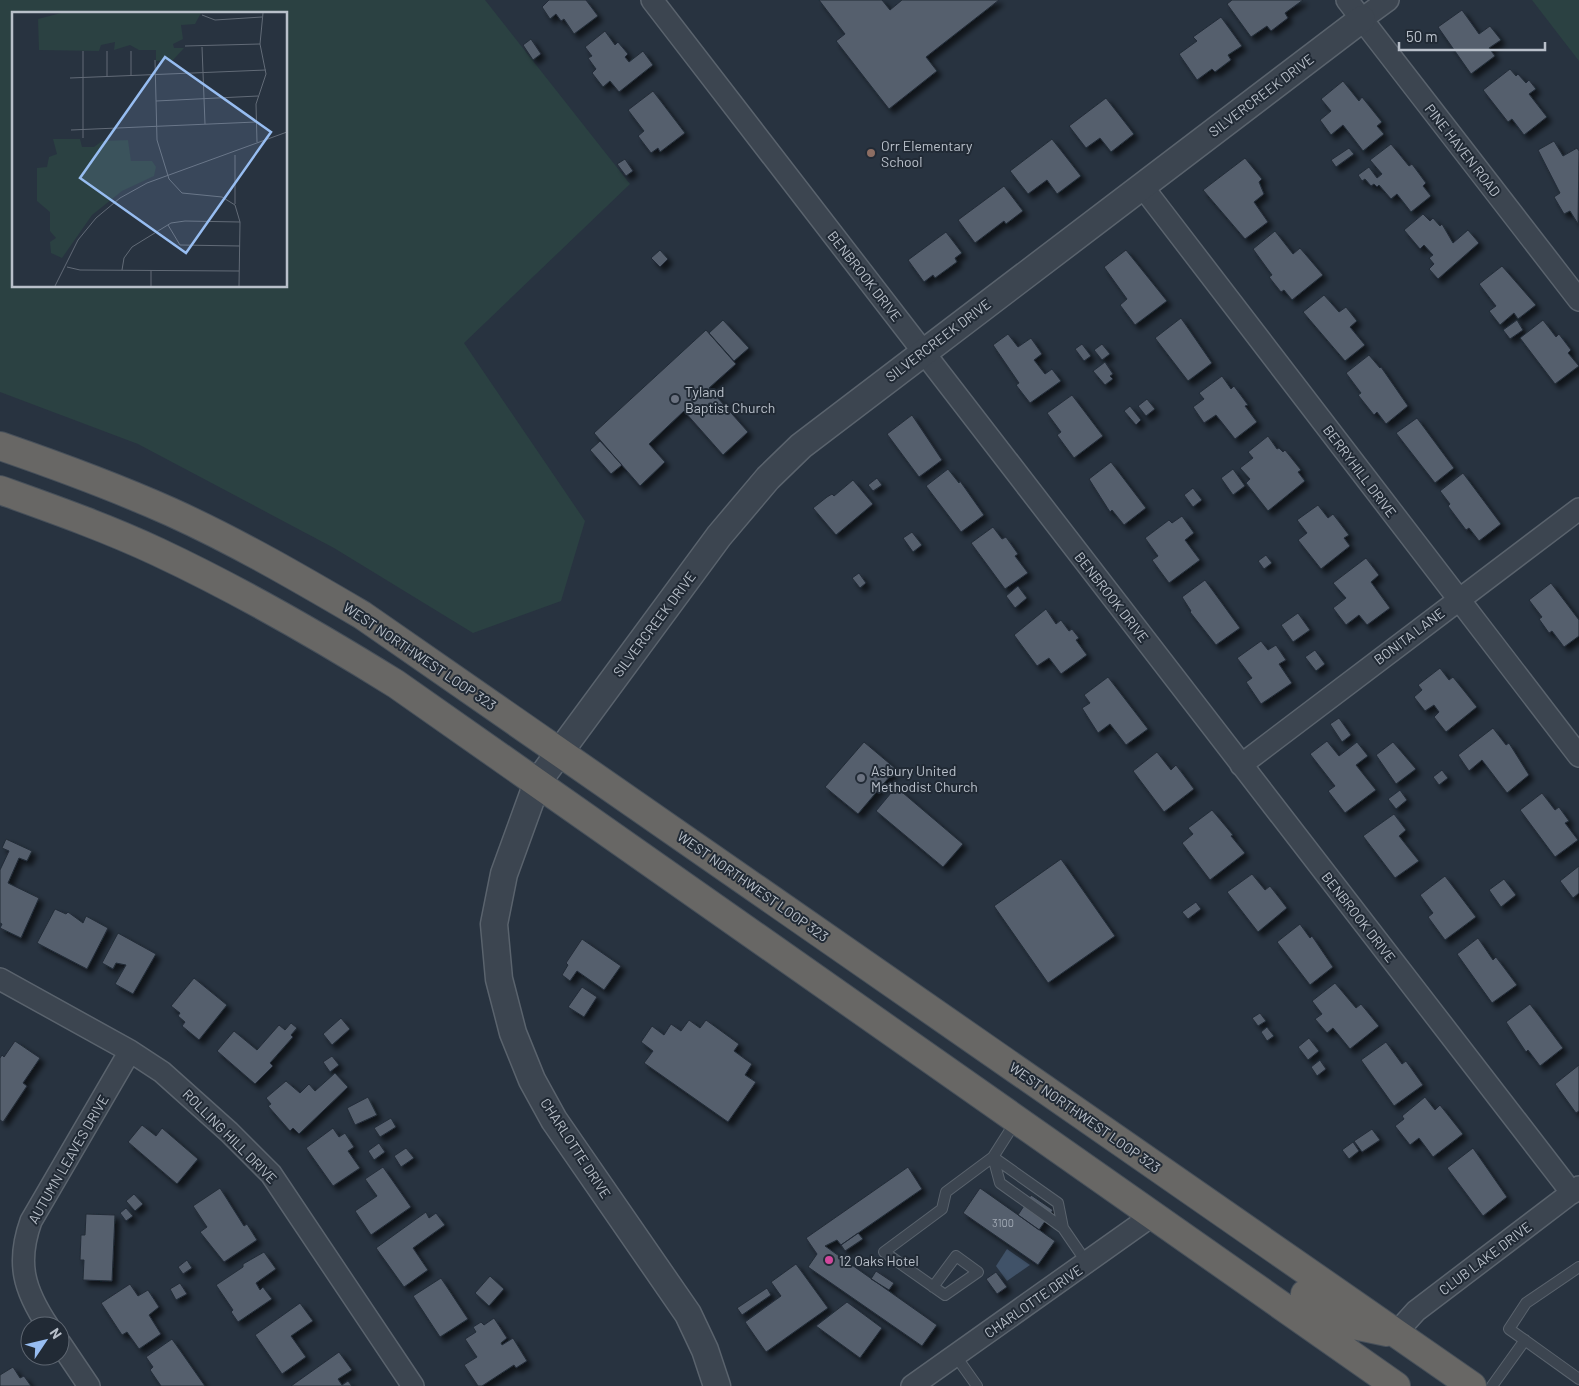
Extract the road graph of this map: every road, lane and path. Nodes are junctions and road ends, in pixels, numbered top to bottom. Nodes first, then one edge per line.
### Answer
1 (652, 0) edge
2 (1388, 0) edge
3 (1355, 9) edge
4 (1142, 186) junction
5 (1579, 300) edge
6 (924, 352) junction
7 (0, 446) edge
8 (0, 490) edge
9 (1579, 509) edge
10 (1458, 599) junction
11 (559, 752) junction
12 (1579, 756) edge
13 (1241, 765) junction
14 (537, 783) junction
15 (0, 979) edge
16 (130, 1051) junction
17 (1017, 1120) junction
18 (993, 1157) junction
19 (1575, 1190) edge
20 (1153, 1215) junction
21 (1063, 1228) junction
22 (1087, 1263) junction
23 (1579, 1267) edge
24 (933, 1287) dead end
25 (42, 1316) edge
26 (1396, 1333) junction
27 (1525, 1340) junction
28 (955, 1356) junction
29 (70, 1358) edge
30 (1383, 1380) edge
31 (1579, 1380) edge
32 (89, 1386) edge
33 (413, 1386) edge
34 (716, 1386) edge
35 (912, 1386) edge
36 (977, 1386) edge
37 (1472, 1386) edge
38 (1492, 1386) edge
39 (1574, 1386) edge

1 - 6 street, BENBROOK DRIVE
2 - 3 street, SILVERCREEK DRIVE
3 - 4 street, SILVERCREEK DRIVE
3 - 5 street, PINE HAVEN ROAD
4 - 6 street, SILVERCREEK DRIVE
4 - 10 street, BERRYHILL DRIVE
6 - 11 street, SILVERCREEK DRIVE
6 - 13 street, BENBROOK DRIVE
7 - 11 highway, WEST NORTHWEST LOOP 323
8 - 14 highway
9 - 10 street, BONITA LANE
10 - 12 street, BERRYHILL DRIVE
10 - 13 street, BONITA LANE
11 - 14 street, CHARLOTTE DRIVE
11 - 26 highway, WEST NORTHWEST LOOP 323
13 - 19 street, BENBROOK DRIVE
14 - 17 highway
14 - 34 street, CHARLOTTE DRIVE
15 - 16 street, ROLLING HILL DRIVE
16 - 25 street, AUTUMN LEAVES DRIVE
16 - 33 street, ROLLING HILL DRIVE
17 - 18 lane
17 - 20 highway
18 - 21 lane
18 - 21 lane
18 - 24 lane
19 - 26 street, CLUB LAKE DRIVE
20 - 22 street, CHARLOTTE DRIVE
20 - 26 highway
20 - 30 highway
21 - 22 lane
22 - 28 street, CHARLOTTE DRIVE
23 - 27 lane
26 - 37 highway, WEST NORTHWEST LOOP 323
27 - 31 lane
27 - 38 lane
28 - 35 street, CHARLOTTE DRIVE
28 - 36 lane
29 - 32 street
31 - 39 lane

